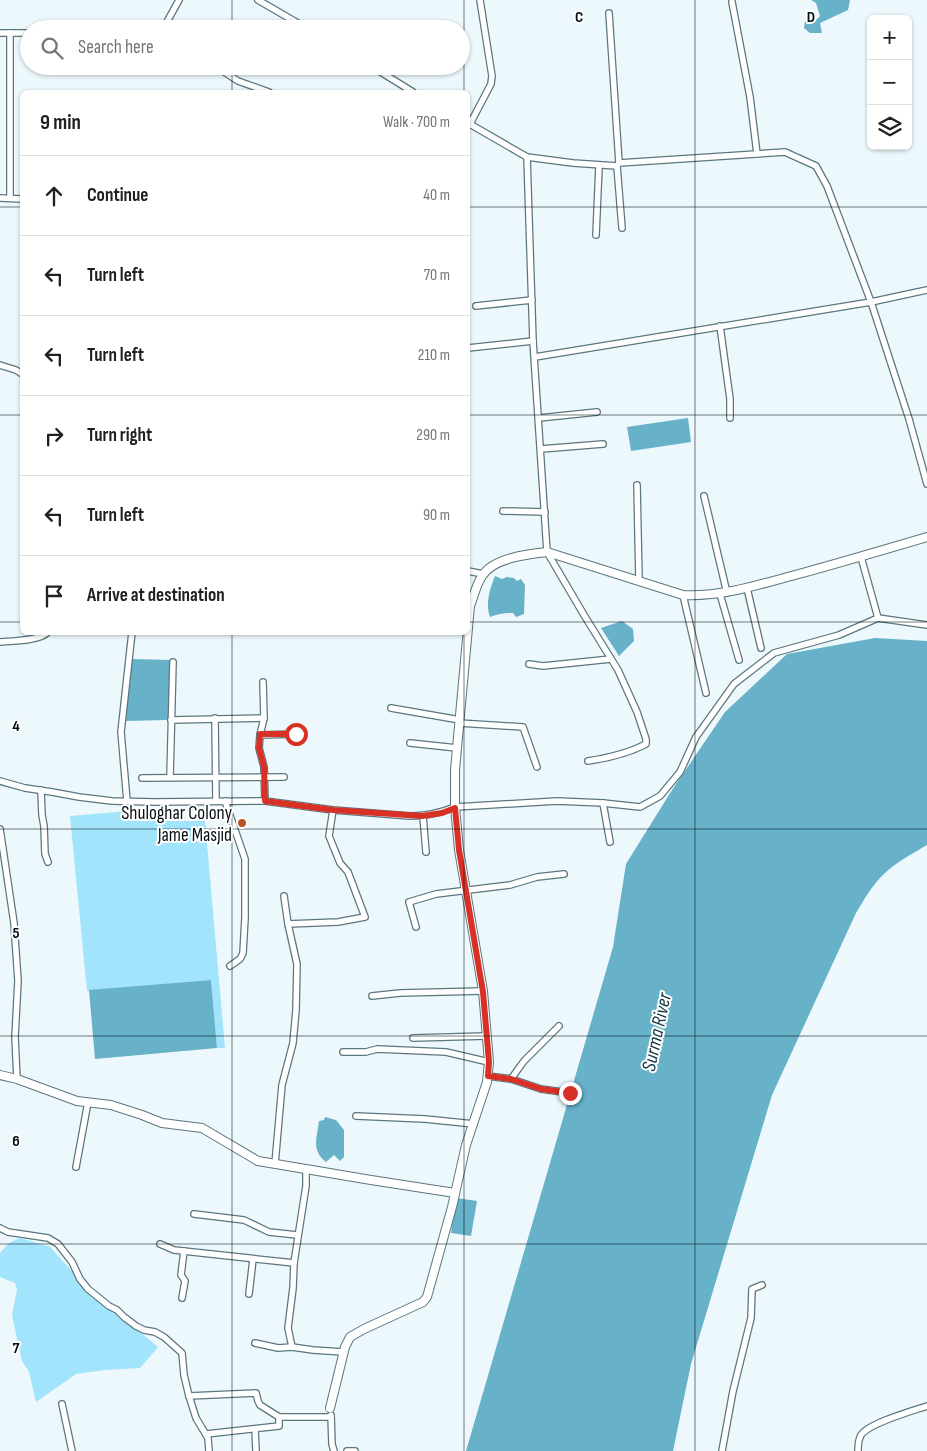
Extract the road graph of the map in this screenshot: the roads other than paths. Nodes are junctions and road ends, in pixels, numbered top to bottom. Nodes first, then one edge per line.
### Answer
1 (179, 0) edge
2 (258, 0) edge
3 (480, 0) edge
4 (732, 2) dead end
5 (609, 13) dead end
6 (168, 20) edge
7 (292, 20) edge
8 (0, 33) edge
9 (10, 33) junction
10 (20, 33) edge
11 (230, 75) edge
12 (386, 75) edge
13 (264, 90) edge
14 (410, 90) edge
15 (470, 121) edge
16 (470, 124) edge
17 (757, 154) junction
18 (527, 157) junction
19 (618, 165) junction
20 (600, 166) junction
21 (0, 198) edge
22 (10, 198) junction
23 (20, 199) edge
24 (622, 228) dead end
25 (596, 235) dead end
26 (927, 290) edge
27 (532, 300) junction
28 (871, 302) junction
29 (476, 306) dead end
30 (720, 326) junction
31 (533, 341) junction
32 (470, 348) edge
33 (535, 357) junction
34 (0, 365) edge
35 (20, 373) edge
36 (598, 412) dead end
37 (539, 418) junction
38 (730, 418) dead end
39 (604, 444) dead end
40 (541, 449) junction
41 (927, 484) edge
42 (637, 485) dead end
43 (704, 496) dead end
44 (503, 511) dead end
45 (545, 512) junction
46 (927, 537) edge
47 (548, 552) junction
48 (861, 557) junction
49 (470, 572) edge
50 (483, 574) junction
51 (639, 581) junction
52 (747, 588) junction
53 (723, 594) junction
54 (683, 595) junction
55 (470, 606) edge
56 (878, 618) junction
57 (927, 625) edge
58 (46, 635) edge
59 (132, 635) edge
60 (467, 635) edge
61 (0, 642) edge
62 (761, 648) dead end
63 (611, 659) junction
64 (739, 660) dead end
65 (172, 662) dead end
66 (529, 664) dead end
67 (263, 682) dead end
68 (706, 693) dead end
69 (391, 708) dead end
70 (215, 718) junction
71 (264, 718) junction
72 (171, 720) junction
73 (460, 721) junction
74 (260, 734) junction
75 (296, 734) dead end
76 (410, 743) dead end
77 (457, 748) junction
78 (588, 760) dead end
79 (537, 767) dead end
80 (142, 778) dead end
81 (170, 778) junction
82 (216, 778) junction
83 (264, 778) junction
84 (284, 778) dead end
85 (0, 781) edge
86 (41, 790) junction
87 (127, 801) junction
88 (216, 801) junction
89 (225, 801) junction
90 (265, 801) junction
91 (603, 803) junction
92 (455, 808) junction
93 (333, 810) junction
94 (422, 816) junction
95 (0, 829) edge
96 (610, 842) dead end
97 (426, 852) dead end
98 (48, 862) dead end
99 (564, 874) dead end
100 (466, 889) junction
101 (284, 896) dead end
102 (288, 924) junction
103 (416, 927) dead end
104 (230, 966) dead end
105 (483, 992) junction
106 (372, 996) dead end
107 (559, 1026) dead end
108 (486, 1036) junction
109 (413, 1038) dead end
110 (344, 1052) dead end
111 (489, 1062) junction
112 (0, 1075) edge
113 (488, 1076) junction
114 (18, 1079) junction
115 (511, 1079) junction
116 (570, 1093) dead end
117 (88, 1102) junction
118 (356, 1116) dead end
119 (474, 1124) junction
120 (276, 1164) junction
121 (76, 1167) dead end
122 (306, 1169) junction
123 (455, 1193) junction
124 (194, 1214) dead end
125 (0, 1228) edge
126 (297, 1235) junction
127 (160, 1244) dead end
128 (184, 1251) junction
129 (253, 1259) junction
130 (294, 1263) junction
131 (762, 1285) dead end
132 (249, 1294) dead end
133 (182, 1298) dead end
134 (254, 1343) dead end
135 (292, 1347) junction
136 (343, 1352) junction
137 (189, 1396) junction
138 (62, 1404) dead end
139 (927, 1406) edge
140 (330, 1408) joint
141 (279, 1417) junction
142 (331, 1417) junction
143 (256, 1430) junction
144 (206, 1434) junction
145 (72, 1451) edge
146 (209, 1451) edge
147 (256, 1451) edge
148 (334, 1451) edge
149 (347, 1451) edge
150 (355, 1451) edge
151 (722, 1451) edge
152 (858, 1451) edge

1 - 6 street
2 - 7 street
3 - 15 street
4 - 17 street
5 - 19 street
8 - 9 street
9 - 10 street
9 - 22 street
11 - 13 street
12 - 14 street
16 - 18 street
17 - 19 street
17 - 28 street
18 - 20 street
18 - 27 street
19 - 20 street
19 - 24 street
20 - 25 street
21 - 22 street
22 - 23 street
26 - 28 street
27 - 29 street
27 - 31 street
28 - 30 street
28 - 41 street
30 - 33 street
30 - 38 street
31 - 32 street
31 - 33 street
33 - 37 street
34 - 35 street
36 - 37 street
37 - 40 street
39 - 40 street
40 - 45 street
42 - 51 street
43 - 53 street
44 - 45 street
45 - 47 street
46 - 48 main road
47 - 50 main road
47 - 51 main road
47 - 63 street
48 - 52 main road
48 - 56 street
49 - 50 street
50 - 55 main road
51 - 54 main road
52 - 53 main road
52 - 62 street
53 - 54 main road
53 - 64 street
54 - 68 street
56 - 57 street
56 - 91 street
58 - 61 street
59 - 87 street
60 - 73 main road
63 - 66 street
63 - 78 street
65 - 72 street
67 - 71 street
69 - 73 street
70 - 71 street
70 - 72 street
70 - 82 street
71 - 74 street
72 - 81 street
73 - 77 main road
73 - 79 street
74 - 75 street
74 - 83 street
76 - 77 street
77 - 92 main road
80 - 81 street
81 - 82 street
82 - 83 street
82 - 88 street
83 - 84 street
83 - 90 street
85 - 86 street
86 - 87 street
86 - 98 street
87 - 88 street
88 - 89 street
89 - 90 street
89 - 104 street
90 - 93 street
91 - 92 street
91 - 96 street
92 - 94 street
92 - 100 main road
93 - 94 street
93 - 102 street
94 - 97 street
95 - 114 street
99 - 100 street
100 - 103 street
100 - 105 main road
101 - 102 street
102 - 120 street
105 - 106 street
105 - 108 main road
107 - 115 street
108 - 109 street
108 - 111 main road
110 - 111 street
111 - 113 main road
112 - 114 main road
113 - 115 street
113 - 119 main road
114 - 117 main road
115 - 116 street
117 - 120 main road
117 - 121 street
118 - 119 street
119 - 123 main road
120 - 122 main road
122 - 123 main road
122 - 126 street
123 - 136 main road
124 - 126 street
125 - 137 street
126 - 130 street
127 - 128 street
128 - 129 street
128 - 133 street
129 - 130 street
129 - 132 street
130 - 135 street
131 - 151 street
134 - 135 street
135 - 136 street
136 - 140 main road
137 - 141 street
137 - 144 street
138 - 145 street
139 - 152 street
140 - 142 street
141 - 142 street
141 - 143 street
142 - 148 street
143 - 144 street
143 - 147 street
144 - 146 street
149 - 150 street

